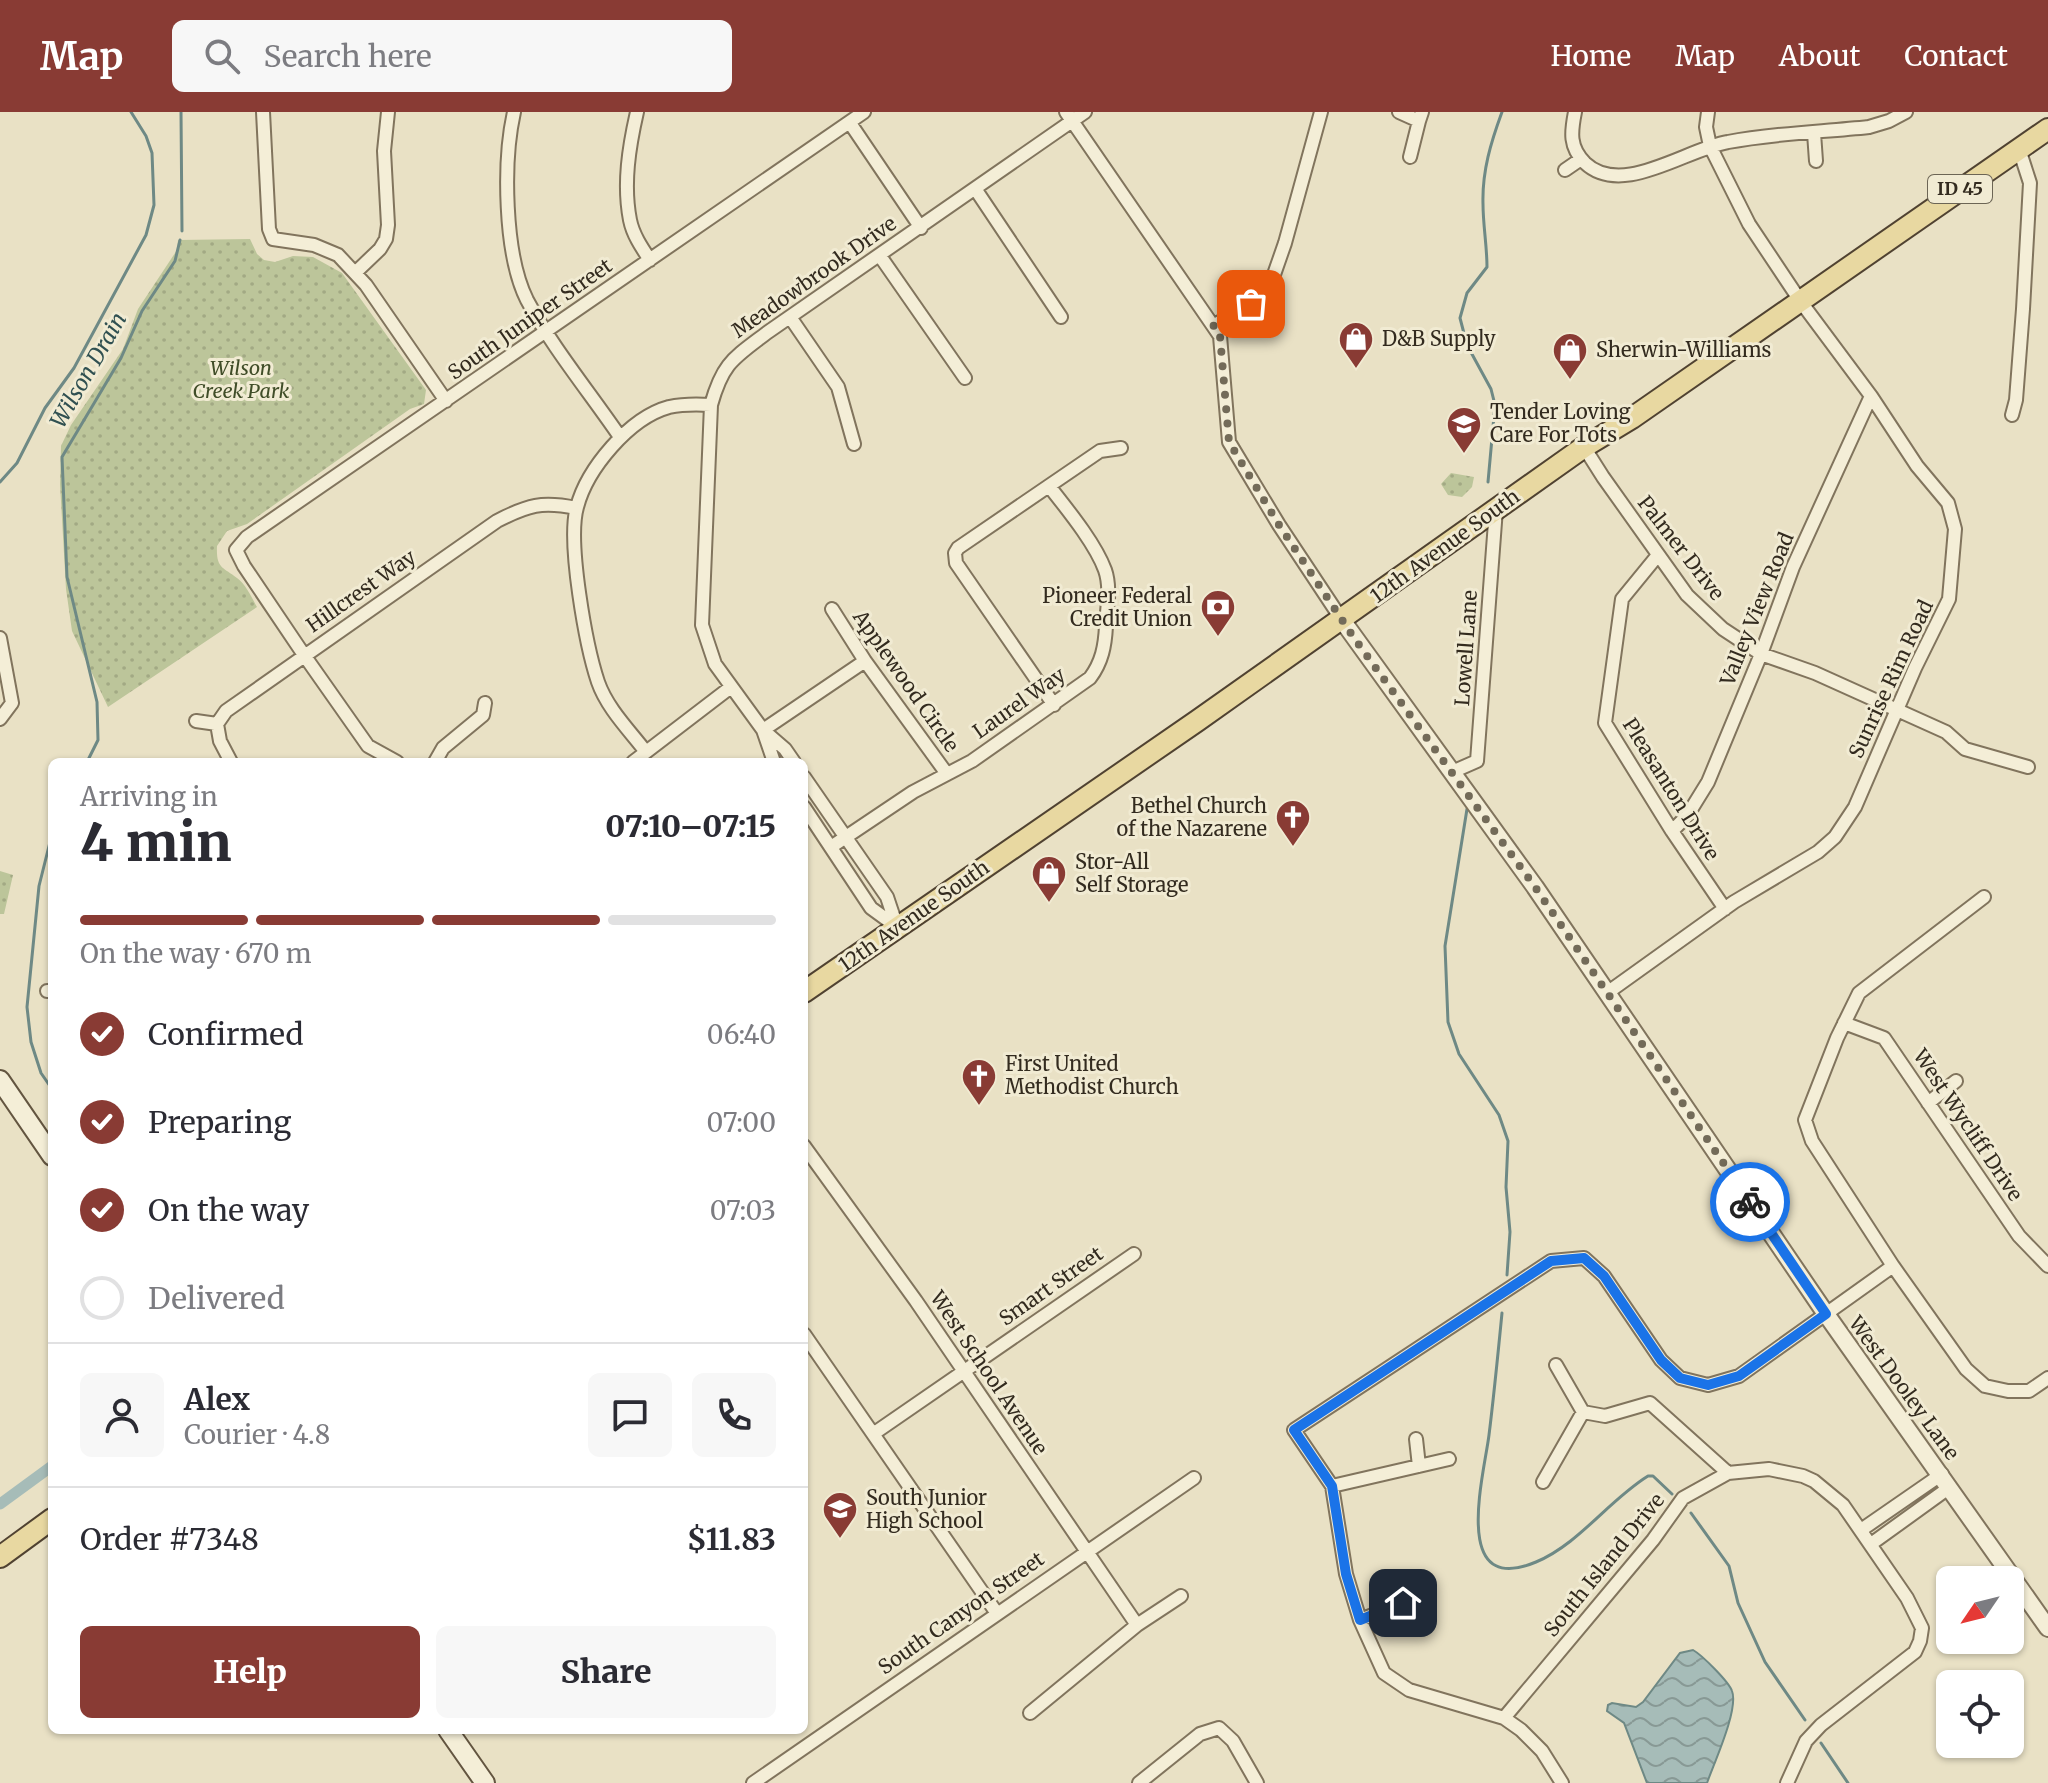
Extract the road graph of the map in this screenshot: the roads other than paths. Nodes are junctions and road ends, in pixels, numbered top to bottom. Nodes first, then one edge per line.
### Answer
1 (263, 112) edge
2 (388, 112) edge
3 (514, 112) edge
4 (637, 112) edge
5 (864, 112) edge
6 (1085, 112) edge
7 (1321, 112) edge
8 (1399, 112) edge
9 (1575, 112) edge
10 (1708, 112) edge
11 (1906, 112) edge
12 (1420, 116) edge
13 (1070, 117) edge
14 (850, 123) junction
15 (2048, 129) edge
16 (1814, 133) junction
17 (1710, 146) junction
18 (2019, 149) junction
19 (1410, 157) dead end
20 (1581, 159) junction
21 (1816, 161) dead end
22 (1565, 170) dead end
23 (976, 190) junction
24 (921, 228) junction
25 (880, 256) junction
26 (650, 260) junction
27 (356, 272) junction
28 (1801, 302) junction
29 (790, 317) junction
30 (1061, 317) dead end
31 (1213, 326) junction
32 (548, 331) junction
33 (965, 378) dead end
34 (1871, 396) junction
35 (446, 401) junction
36 (711, 405) junction
37 (2012, 415) dead end
38 (620, 437) junction
39 (854, 444) dead end
40 (1584, 447) junction
41 (1121, 448) dead end
42 (1049, 486) junction
43 (576, 508) junction
44 (1496, 509) junction
45 (1658, 555) junction
46 (832, 609) dead end
47 (1342, 620) junction
48 (0, 638) edge
49 (1761, 654) junction
50 (304, 655) junction
51 (865, 661) junction
52 (731, 687) junction
53 (485, 703) dead end
54 (1054, 705) junction
55 (1896, 712) junction
56 (0, 719) edge
57 (196, 721) dead end
58 (217, 724) junction
59 (763, 730) junction
60 (646, 752) junction
61 (229, 758) edge
62 (390, 758) edge
63 (437, 758) edge
64 (638, 758) edge
65 (773, 758) edge
66 (791, 758) edge
67 (2028, 767) dead end
68 (1452, 772) junction
69 (947, 774) junction
70 (808, 783) edge
71 (808, 813) edge
72 (1672, 831) junction
73 (845, 837) junction
74 (831, 847) junction
75 (1984, 897) dead end
76 (1725, 909) junction
77 (897, 927) junction
78 (808, 989) edge
79 (1607, 993) junction
80 (1844, 1023) junction
81 (0, 1080) edge
82 (1956, 1081) dead end
83 (1928, 1103) junction
84 (48, 1150) edge
85 (808, 1152) edge
86 (1134, 1254) dead end
87 (1893, 1266) junction
88 (2048, 1266) edge
89 (1826, 1314) junction
90 (808, 1340) edge
91 (1556, 1365) dead end
92 (963, 1371) junction
93 (2048, 1378) edge
94 (1583, 1412) junction
95 (873, 1434) junction
96 (1416, 1439) dead end
97 (1449, 1459) dead end
98 (1419, 1466) junction
99 (1728, 1473) junction
100 (1194, 1478) dead end
101 (1946, 1481) junction
102 (1543, 1482) dead end
103 (1332, 1486) junction
104 (48, 1524) edge
105 (1861, 1530) junction
106 (1871, 1544) junction
107 (1085, 1551) junction
108 (0, 1557) edge
109 (1424, 1595) dead end
110 (1181, 1596) dead end
111 (996, 1612) junction
112 (1360, 1620) junction
113 (1137, 1625) junction
114 (2048, 1628) edge
115 (1030, 1713) dead end
116 (1504, 1718) junction
117 (451, 1734) edge
118 (485, 1783) edge
119 (753, 1783) edge
120 (1139, 1783) edge
121 (1257, 1783) edge
122 (1562, 1783) edge
123 (1787, 1783) edge

1 - 27 street
2 - 27 street
3 - 32 street
4 - 26 street
5 - 14 street, South Juniper Street
6 - 13 street, Meadowbrook Drive
7 - 31 street
8 - 12 street
9 - 20 street
10 - 17 street
11 - 16 street
12 - 19 street
13 - 23 street, Meadowbrook Drive
13 - 31 street
14 - 24 street
14 - 26 street, South Juniper Street
15 - 18 main road, 12th Avenue South / ID 45
16 - 17 street
16 - 21 street
17 - 20 street
17 - 28 street, Sunrise Rim Road
18 - 28 main road, 12th Avenue South / ID 45
18 - 37 street
20 - 22 street
23 - 24 street, Meadowbrook Drive
23 - 30 street
24 - 25 street, Meadowbrook Drive
25 - 29 street, Meadowbrook Drive
25 - 33 street
26 - 32 street, South Juniper Street
27 - 35 street
28 - 34 street, Sunrise Rim Road
28 - 40 main road, 12th Avenue South / ID 45
29 - 36 street, Meadowbrook Drive
29 - 39 street
31 - 47 street
32 - 35 street, South Juniper Street
32 - 38 street
34 - 49 street, Valley View Road
34 - 55 street, Sunrise Rim Road
35 - 50 street, South Juniper Street
36 - 38 street
36 - 52 street, Meadowbrook Drive
38 - 43 street
40 - 44 main road, 12th Avenue South / ID 45
40 - 45 street, Palmer Drive
41 - 42 street
42 - 54 street, Laurel Way
42 - 54 street
43 - 50 street, Hillcrest Way
43 - 60 street
44 - 47 main road, 12th Avenue South / ID 45
44 - 68 street, Lowell Lane
45 - 49 street, Palmer Drive
45 - 72 street, Pleasanton Drive
46 - 51 street, Applewood Circle
47 - 68 street, West Dooley Lane
47 - 77 main road, 12th Avenue South / ID 45
48 - 56 street
49 - 55 street, Palmer Drive
49 - 72 street, Valley View Road
50 - 58 street, Hillcrest Way
50 - 62 street
51 - 59 street
51 - 69 street, Applewood Circle
52 - 59 street, Meadowbrook Drive
52 - 60 street
53 - 63 street
54 - 69 street, Laurel Way
55 - 67 street, Palmer Drive
55 - 76 street, Sunrise Rim Road
57 - 58 street
58 - 61 street
59 - 65 street, Meadowbrook Drive
59 - 66 street, Meadowbrook Drive
60 - 64 street
68 - 79 street, West Dooley Lane
69 - 73 street, Laurel Way
70 - 73 street
71 - 74 street
72 - 76 street, Pleasanton Drive
73 - 74 street, Laurel Way
73 - 77 street
74 - 77 street
75 - 80 street
76 - 79 street, Sunrise Rim Road
77 - 78 main road, 12th Avenue South / ID 45
79 - 89 street, West Dooley Lane
80 - 83 street, West Wycliff Drive
80 - 87 street
81 - 84 main road
82 - 83 street
83 - 88 street, West Wycliff Drive
85 - 92 street, West School Avenue
86 - 92 street, Smart Street
87 - 89 street
87 - 93 street
89 - 101 street, West Dooley Lane
89 - 103 street
90 - 95 street
91 - 94 street
92 - 95 street, Smart Street
92 - 107 street, West School Avenue
94 - 99 street
94 - 102 street
95 - 111 street
96 - 98 street
97 - 98 street
98 - 103 street
99 - 105 street, South Island Drive
99 - 116 street, South Island Drive
100 - 107 street, South Canyon Street
101 - 105 street
101 - 106 street
101 - 114 street, West Dooley Lane
103 - 112 street
104 - 108 main road
105 - 106 street, South Island Drive
106 - 123 street, South Island Drive
107 - 111 street, South Canyon Street
107 - 113 street, West School Avenue
109 - 112 street
110 - 113 street
111 - 119 street, South Canyon Street
112 - 116 street
113 - 115 street
116 - 122 street
117 - 118 main road
120 - 121 street

